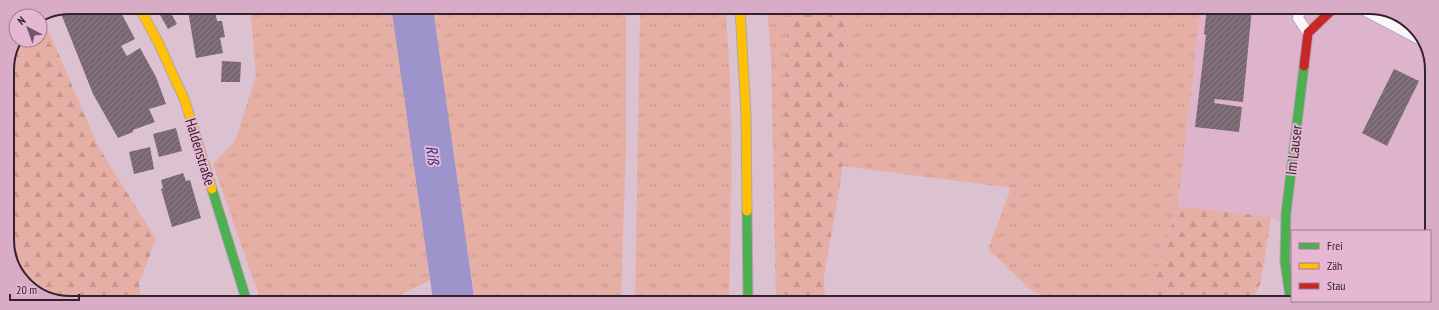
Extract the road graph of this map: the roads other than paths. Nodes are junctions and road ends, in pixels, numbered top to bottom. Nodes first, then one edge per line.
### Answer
1 (143, 14) edge
2 (740, 14) edge
3 (1299, 14) edge
4 (1328, 14) edge
5 (1372, 14) edge
6 (1308, 33) junction
7 (1412, 35) edge
8 (244, 296) edge
9 (748, 296) edge
10 (1290, 296) edge

1 - 8 main road, Haldenstraße
2 - 9 main road
3 - 6 lane
4 - 6 main road
5 - 7 lane
6 - 10 main road, Im Lauser

